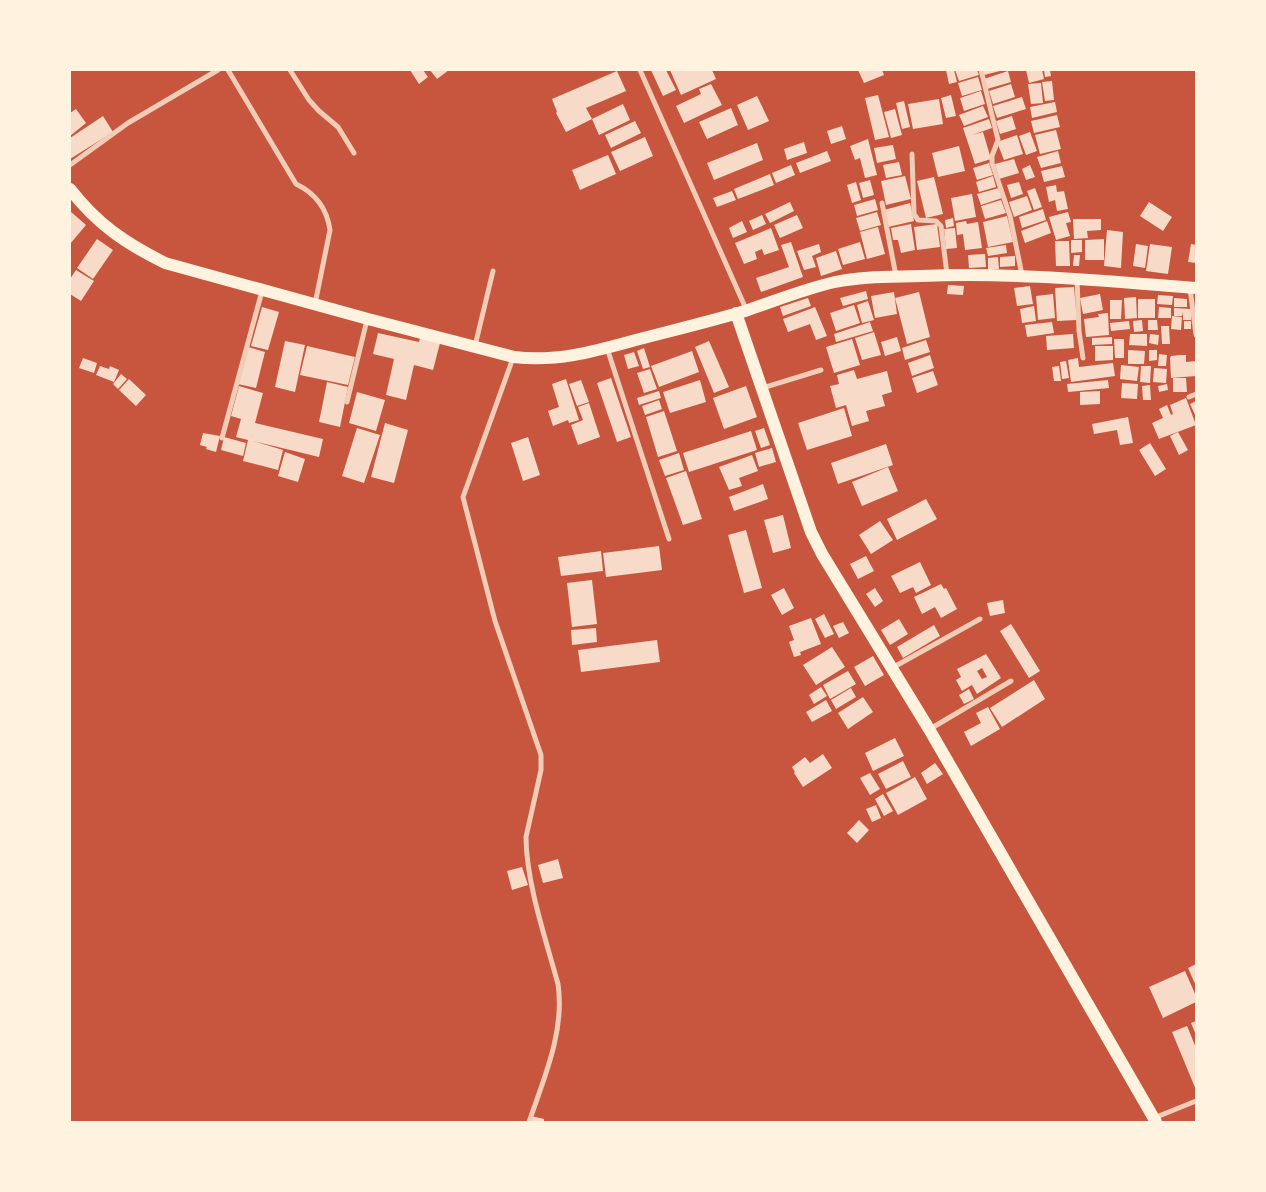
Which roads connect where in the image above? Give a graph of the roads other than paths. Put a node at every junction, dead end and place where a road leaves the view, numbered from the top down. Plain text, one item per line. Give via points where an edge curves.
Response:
1 (218, 70) edge
2 (228, 70) edge
3 (290, 70) edge
4 (640, 70) edge
5 (981, 70) edge
6 (354, 153) dead end
7 (912, 154) dead end
8 (70, 165) edge
9 (70, 189) edge
10 (882, 203) dead end
11 (493, 271) dead end
12 (947, 275) junction
13 (1022, 275) junction
14 (896, 277) junction
15 (1077, 278) junction
16 (1193, 288) edge
17 (262, 290) junction
18 (315, 304) junction
19 (741, 312) junction
20 (368, 319) junction
21 (1196, 335) edge
22 (474, 347) junction
23 (607, 348) junction
24 (514, 357) junction
25 (1083, 358) dead end
26 (821, 370) dead end
27 (762, 388) junction
28 (1196, 394) edge
29 (1189, 397) dead end
30 (347, 402) dead end
31 (222, 438) dead end
32 (669, 539) dead end
33 (980, 619) dead end
34 (892, 668) junction
35 (1011, 681) dead end
36 (929, 729) junction
37 (1196, 1101) edge
38 (1155, 1120) edge
39 (529, 1122) edge

1 - 8 street via 128,123
2 - 18 street via 296,184 315,196 328,221 330,230
3 - 6 street via 309,100 338,127
4 - 19 street
5 - 13 street via 998,140 992,163 1010,216
7 - 12 street via 914,214 918,220 936,221 941,226
9 - 17 main road via 94,218 137,249 165,263
10 - 14 street
11 - 22 street
12 - 13 main road
12 - 14 main road
13 - 15 main road
14 - 19 main road via 835,282
15 - 16 main road
15 - 25 street
16 - 21 street
17 - 18 main road
17 - 31 street
18 - 20 main road
19 - 23 main road
19 - 27 main road
20 - 22 main road
20 - 30 street
22 - 24 main road
23 - 24 main road via 536,360
23 - 32 street
24 - 39 street via 463,496 495,621 541,755 526,844 532,886 559,997 553,1050
26 - 27 street
27 - 34 main road via 814,538
28 - 29 street
33 - 34 street
34 - 36 main road
35 - 36 street
36 - 38 main road
37 - 38 street

